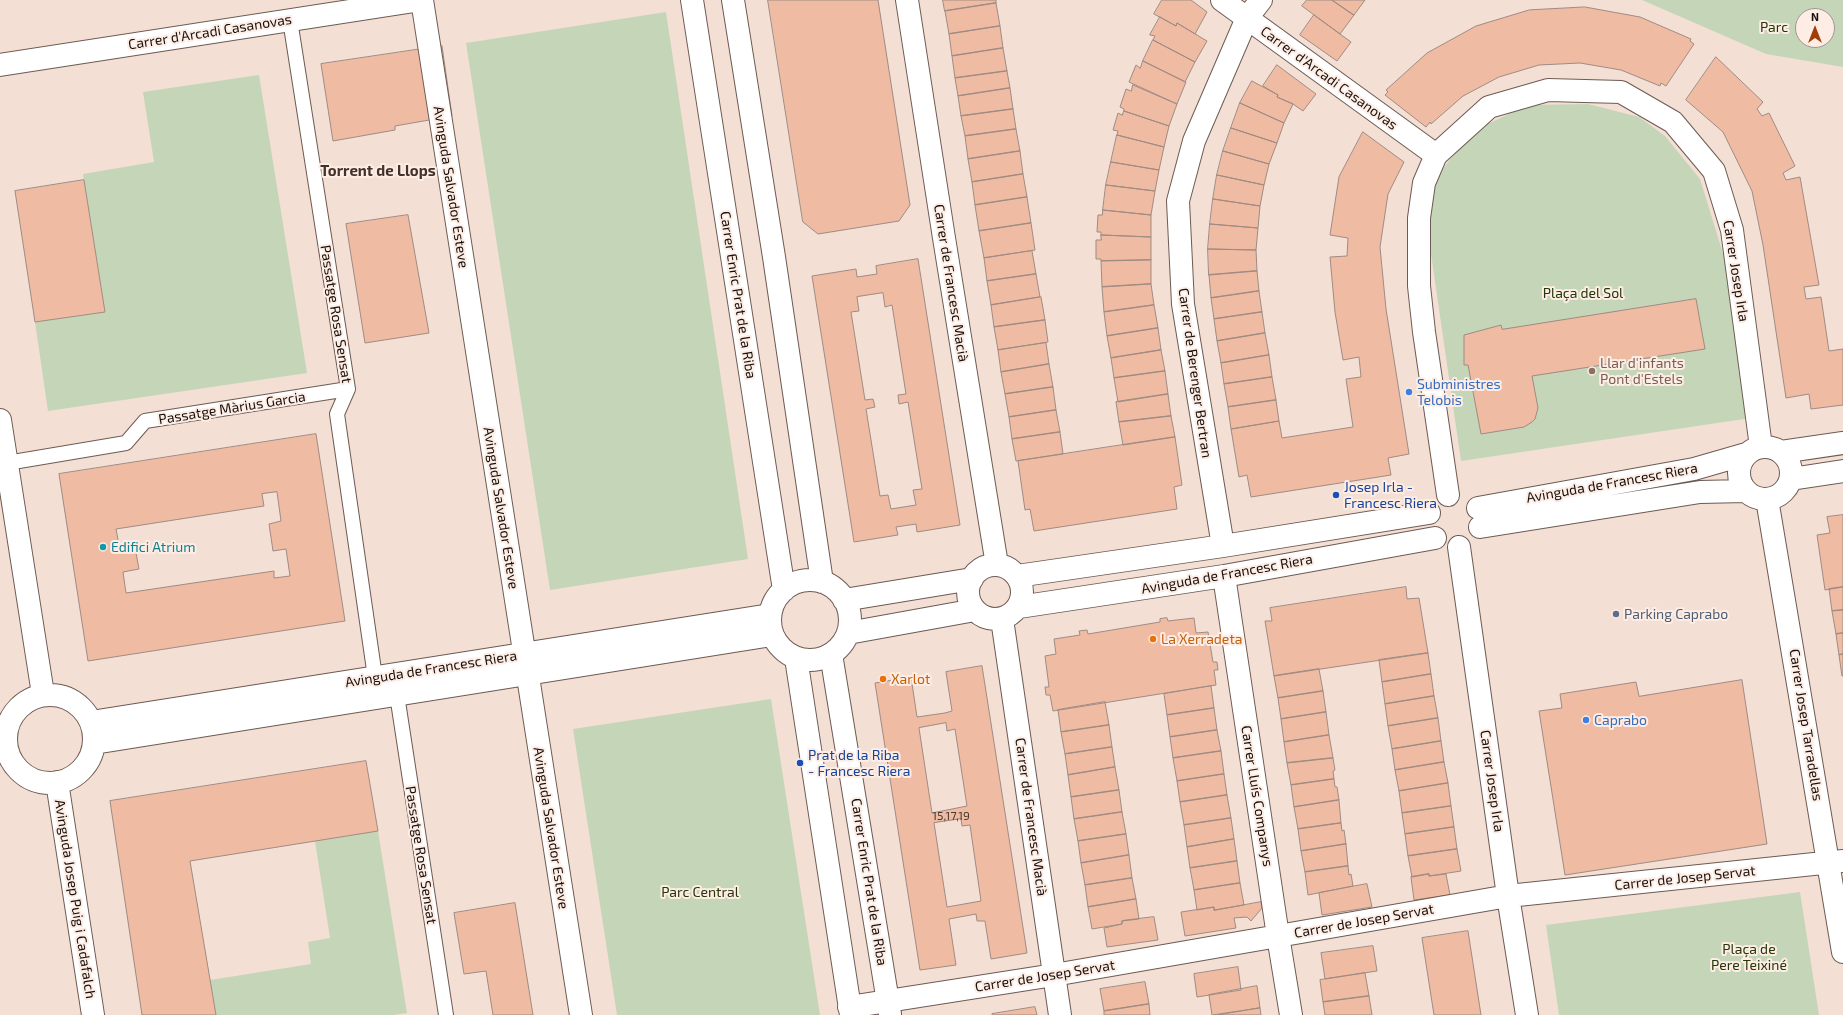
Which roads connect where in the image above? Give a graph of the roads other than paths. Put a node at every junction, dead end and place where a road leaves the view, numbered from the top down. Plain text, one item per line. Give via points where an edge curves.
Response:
1 (422, 0) edge
2 (692, 0) edge
3 (733, 0) edge
4 (907, 0) edge
5 (1222, 0) edge
6 (1261, 0) edge
7 (1247, 18) junction
8 (290, 20) junction
9 (0, 65) edge
10 (1436, 155) junction
11 (348, 389) junction
12 (0, 420) edge
13 (1843, 443) edge
14 (1763, 451) junction
15 (7, 463) junction
16 (1843, 471) edge
17 (1791, 479) junction
18 (1746, 491) junction
19 (1448, 495) junction
20 (1767, 499) junction
21 (1429, 514) junction
22 (1479, 517) junction
23 (1435, 538) junction
24 (1223, 546) junction
25 (1459, 547) junction
26 (998, 566) junction
27 (1017, 576) junction
28 (1224, 576) junction
29 (972, 579) junction
30 (822, 582) junction
31 (784, 590) junction
32 (844, 600) junction
33 (975, 610) junction
34 (1010, 613) junction
35 (771, 625) junction
36 (848, 633) junction
37 (832, 654) junction
38 (796, 658) junction
39 (526, 665) junction
40 (375, 677) junction
41 (43, 694) junction
42 (398, 695) junction
43 (93, 733) junction
44 (56, 782) junction
45 (1836, 862) edge
46 (1508, 896) junction
47 (1278, 936) junction
48 (1843, 952) edge
49 (1054, 975) junction
50 (889, 1008) edge
51 (850, 1011) edge
52 (93, 1015) edge
53 (446, 1015) edge
54 (581, 1015) edge
55 (1060, 1015) edge
56 (1291, 1015) edge
57 (1527, 1015) edge

1 - 8 street, Carrer d'Arcadi Casanovas
1 - 39 street, Avinguda Salvador Esteve
2 - 31 street, Carrer Enric Prat de la Riba
3 - 30 street
4 - 26 street, Carrer de Francesc Macià
5 - 7 street, Carrer d'Arcadi Casanovas
6 - 7 street, Carrer de Berenger Bertran
7 - 10 street, Carrer d'Arcadi Casanovas
7 - 24 street, Carrer de Berenger Bertran via 1194,140 1178,201 1183,304
8 - 9 street, Carrer d'Arcadi Casanovas
8 - 11 lane, Passatge Rosa Sensat
10 - 14 street, Carrer Josep Irla via 1489,107 1548,90 1621,92 1674,122 1714,171 1732,230
10 - 19 street, Carrer Josep Irla via 1424,183 1419,218 1419,286
11 - 15 lane, Passatge Màrius Garcia via 145,421 126,443
11 - 40 lane, Passatge Rosa Sensat via 337,414
12 - 15 street
13 - 14 street, Avinguda de Francesc Riera
14 - 17 street via 1790,464
14 - 18 street via 1741,461 1739,476
14 - 22 street, Avinguda de Francesc Riera
15 - 41 street
16 - 17 street
17 - 20 street via 1782,493
18 - 20 street via 1759,499
18 - 22 street, Avinguda de Francesc Riera via 1700,492
19 - 21 street via 1435,502
19 - 22 street via 1467,497
20 - 45 street, Carrer Josep Tarradellas
21 - 23 street via 1428,524
21 - 24 street, Avinguda de Francesc Riera
22 - 25 street via 1474,538
23 - 25 street via 1450,547
23 - 28 street, Avinguda de Francesc Riera
24 - 27 street, Avinguda de Francesc Riera
25 - 46 street, Carrer Josep Irla
26 - 27 street via 1010,569
26 - 29 street via 983,568
27 - 34 street via 1022,584 1023,593
28 - 34 street, Avinguda de Francesc Riera
28 - 47 street, Carrer Lluís Companys
29 - 32 street
29 - 33 street via 968,598
30 - 31 street via 799,582
30 - 32 street via 832,587
31 - 35 street via 773,604
32 - 36 street via 850,616
33 - 34 street via 985,618 993,620
33 - 36 street
34 - 49 street, Carrer de Francesc Macià
35 - 38 street via 783,651
35 - 39 street, Avinguda de Francesc Riera
36 - 37 street via 842,645
37 - 38 street via 818,660
37 - 50 street, Carrer Enric Prat de la Riba
38 - 51 street
39 - 40 street, Avinguda de Francesc Riera
39 - 42 street, Avinguda de Francesc Riera
39 - 54 street, Avinguda Salvador Esteve
40 - 43 street, Avinguda de Francesc Riera
41 - 43 street via 56,694 74,702 87,714
41 - 44 street via 30,698 12,715 6,730 6,746 9,757 21,773 36,781
42 - 43 street, Avinguda de Francesc Riera
42 - 53 lane, Passatge Rosa Sensat
43 - 44 street via 90,759 80,771 67,780
44 - 52 street, Avinguda Josep Puig i Cadafalch
45 - 46 street, Carrer de Josep Servat
45 - 48 street, Carrer Josep Tarradellas
46 - 47 street, Carrer de Josep Servat
46 - 57 street, Carrer Josep Irla
47 - 49 street, Carrer de Josep Servat
47 - 56 street, Carrer Lluís Companys
49 - 50 street, Carrer de Josep Servat
49 - 55 street, Carrer de Francesc Macià
50 - 51 street, Carrer de Josep Servat

